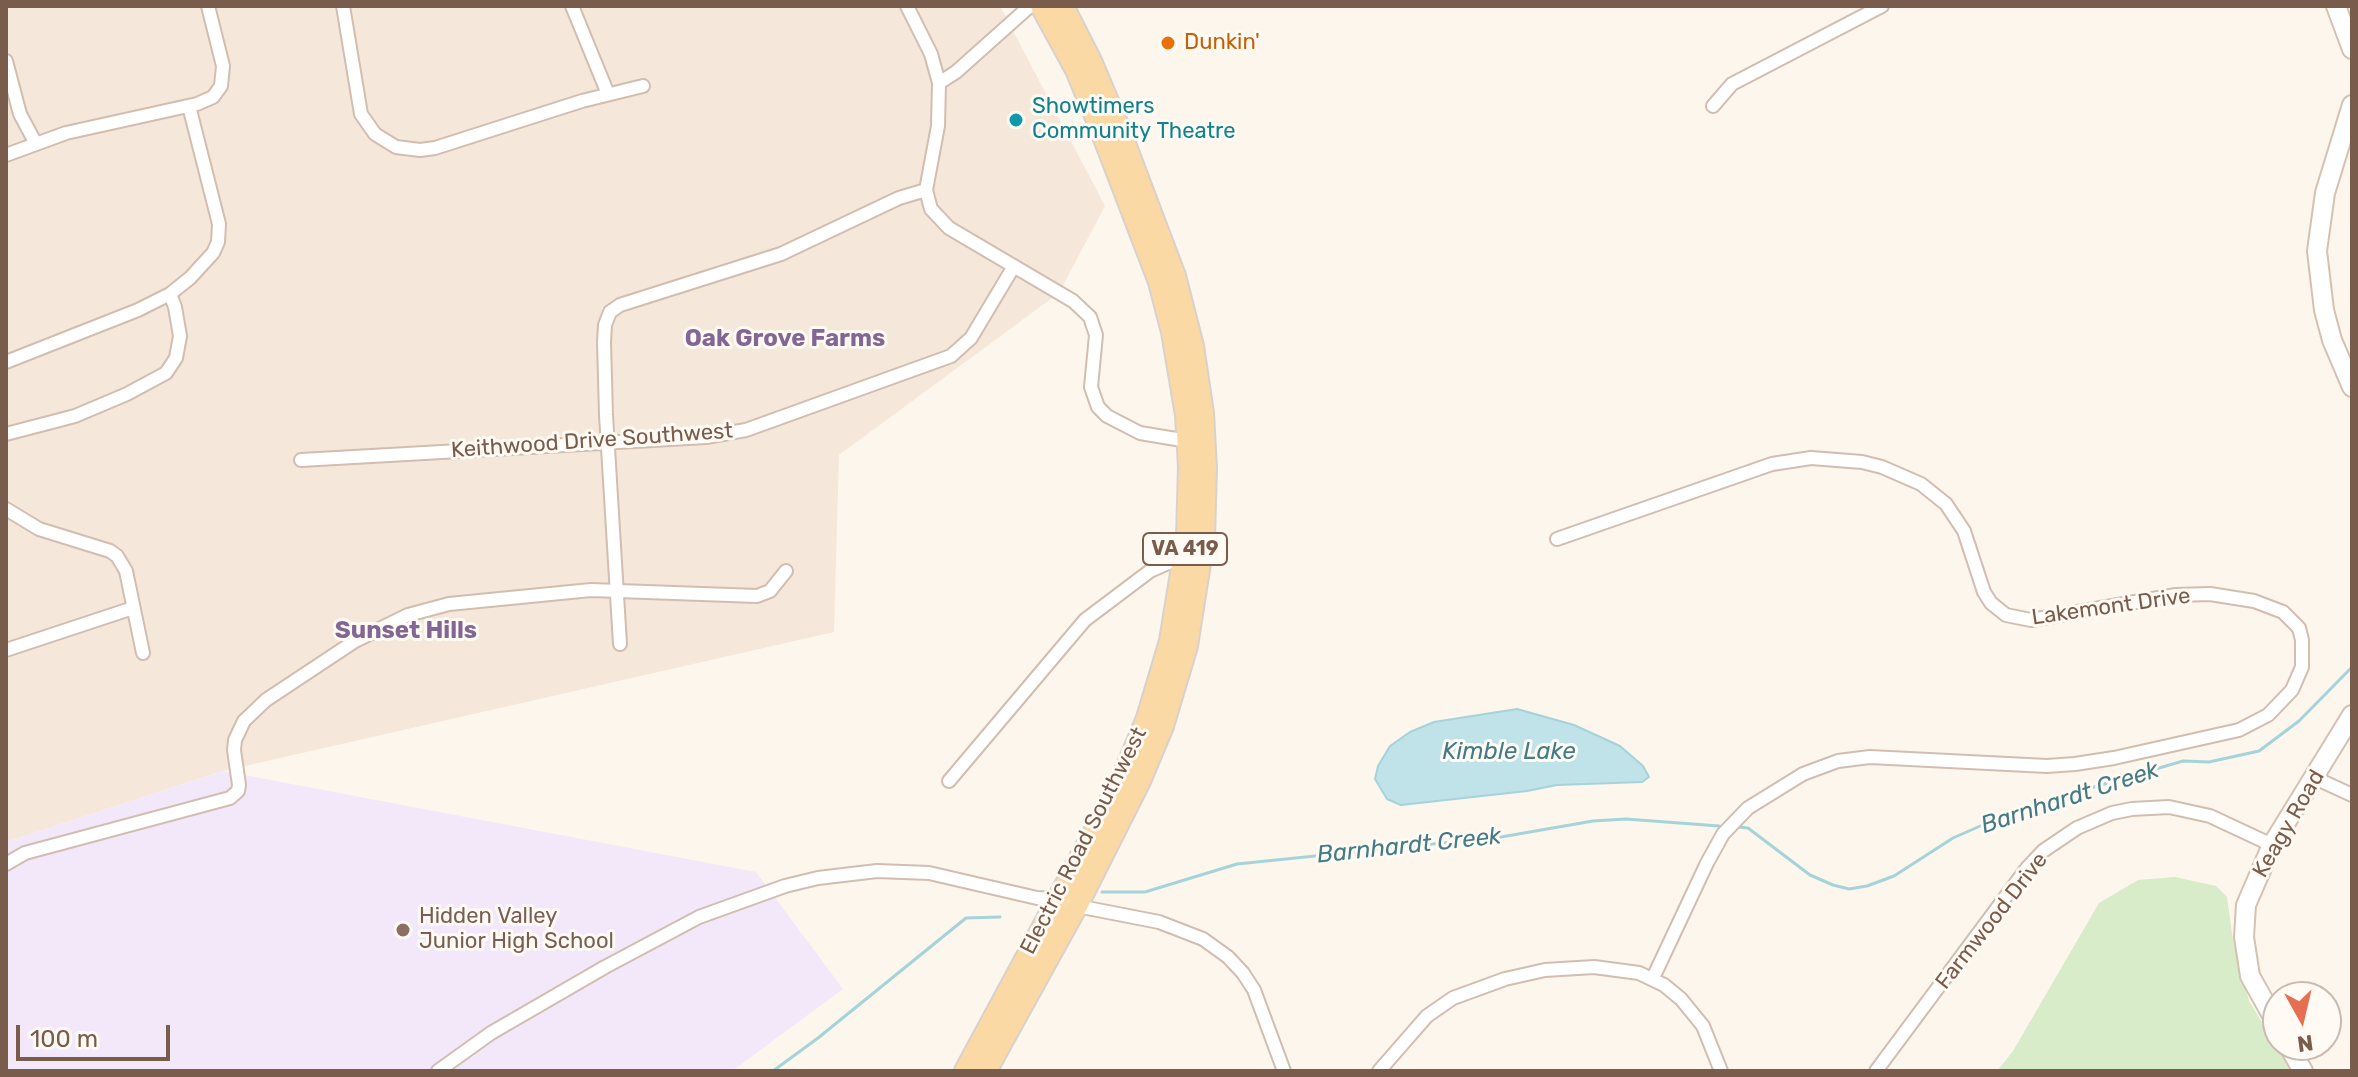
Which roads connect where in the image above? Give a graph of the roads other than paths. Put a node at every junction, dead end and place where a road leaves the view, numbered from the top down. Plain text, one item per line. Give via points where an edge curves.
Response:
1 (208, 6) edge
2 (357, 6) edge
3 (572, 6) edge
4 (907, 6) edge
5 (1030, 6) edge
6 (1041, 6) edge
7 (1063, 6) edge
8 (1882, 6) edge
9 (2336, 6) edge
10 (343, 8) edge
11 (2351, 41) edge
12 (6, 61) edge
13 (939, 83) junction
14 (643, 86) dead end
15 (608, 94) junction
16 (2352, 105) edge
17 (189, 106) junction
18 (1713, 106) dead end
19 (35, 142) junction
20 (6, 155) edge
21 (926, 190) junction
22 (1014, 266) junction
23 (170, 294) junction
24 (6, 362) edge
25 (2352, 387) edge
26 (6, 434) edge
27 (1188, 441) junction
28 (608, 443) junction
29 (301, 460) dead end
30 (6, 509) edge
31 (1557, 539) dead end
32 (1184, 556) junction
33 (786, 571) dead end
34 (616, 590) junction
35 (133, 608) junction
36 (620, 644) dead end
37 (6, 650) edge
38 (143, 653) dead end
39 (2352, 715) edge
40 (2315, 778) junction
41 (949, 781) dead end
42 (2352, 795) edge
43 (2272, 845) junction
44 (6, 864) edge
45 (1056, 899) junction
46 (1077, 906) junction
47 (1653, 978) junction
48 (2262, 997) edge
49 (438, 1071) edge
50 (965, 1071) edge
51 (986, 1071) edge
52 (1284, 1071) edge
53 (1379, 1071) edge
54 (1721, 1071) edge
55 (1876, 1071) edge

1 - 17 street via 224,76 213,97
2 - 10 street
3 - 15 street
4 - 13 street
5 - 13 street
6 - 27 main road, Electric Road Southwest / VA 419 via 1094,113 1159,282 1180,373
7 - 46 main road, Electric Road Southwest / VA 419 via 1116,120 1175,276 1197,370 1206,468 1202,561 1175,691 1140,781
8 - 18 street via 1732,84
9 - 11 street
10 - 15 street via 361,114 375,134 396,147 435,148
12 - 19 street via 20,114
13 - 21 street via 938,126
14 - 15 street
16 - 25 street via 2325,193 2317,251 2332,340
17 - 19 street
17 - 23 street via 220,233 206,262
19 - 20 street
21 - 22 street via 938,219
21 - 28 street via 781,254 613,309 604,342
22 - 27 street via 1090,317 1096,335 1091,387 1098,407 1140,433
22 - 28 street, Keithwood Drive Southwest via 971,338 944,360 746,430
23 - 24 street
23 - 26 street via 180,336 176,358 166,373 75,416
27 - 32 main road, Electric Road Southwest / VA 419
28 - 29 street, Keithwood Drive Southwest
28 - 34 street
30 - 35 street via 39,529 117,556 126,571
31 - 47 street, Lakemont Drive via 1772,464 1811,458 1862,462 1902,474 1946,504 1964,531 1984,592 2006,615 2031,620 2210,594 2274,607 2293,619 2302,640 2302,667 2292,690 2268,715 2239,730 2075,764 1870,757 1803,774 1748,808 1723,834
32 - 41 street via 1141,577 1085,620
32 - 45 main road, Electric Road Southwest / VA 419 via 1170,641 1147,718 1125,771
33 - 34 street via 770,591 757,596
34 - 36 street
34 - 44 street via 449,604 381,627 266,700 244,721 235,740 235,795 25,853
35 - 37 street
35 - 38 street
39 - 40 street, Keagy Road
40 - 42 street
40 - 43 street, Keagy Road
43 - 48 street, Keagy Road via 2246,905 2250,976
43 - 55 street, Farmwood Drive via 2210,816 2169,807 2112,813 2077,828 2027,868
45 - 46 street
45 - 49 street via 907,871 851,873 785,886 673,929 491,1033
45 - 50 main road, Electric Road Southwest / VA 419
46 - 51 main road, Electric Road Southwest / VA 419
46 - 52 street via 1176,927 1228,957 1254,990
47 - 53 street via 1617,969 1571,967 1482,986 1427,1016
47 - 54 street via 1694,1013

